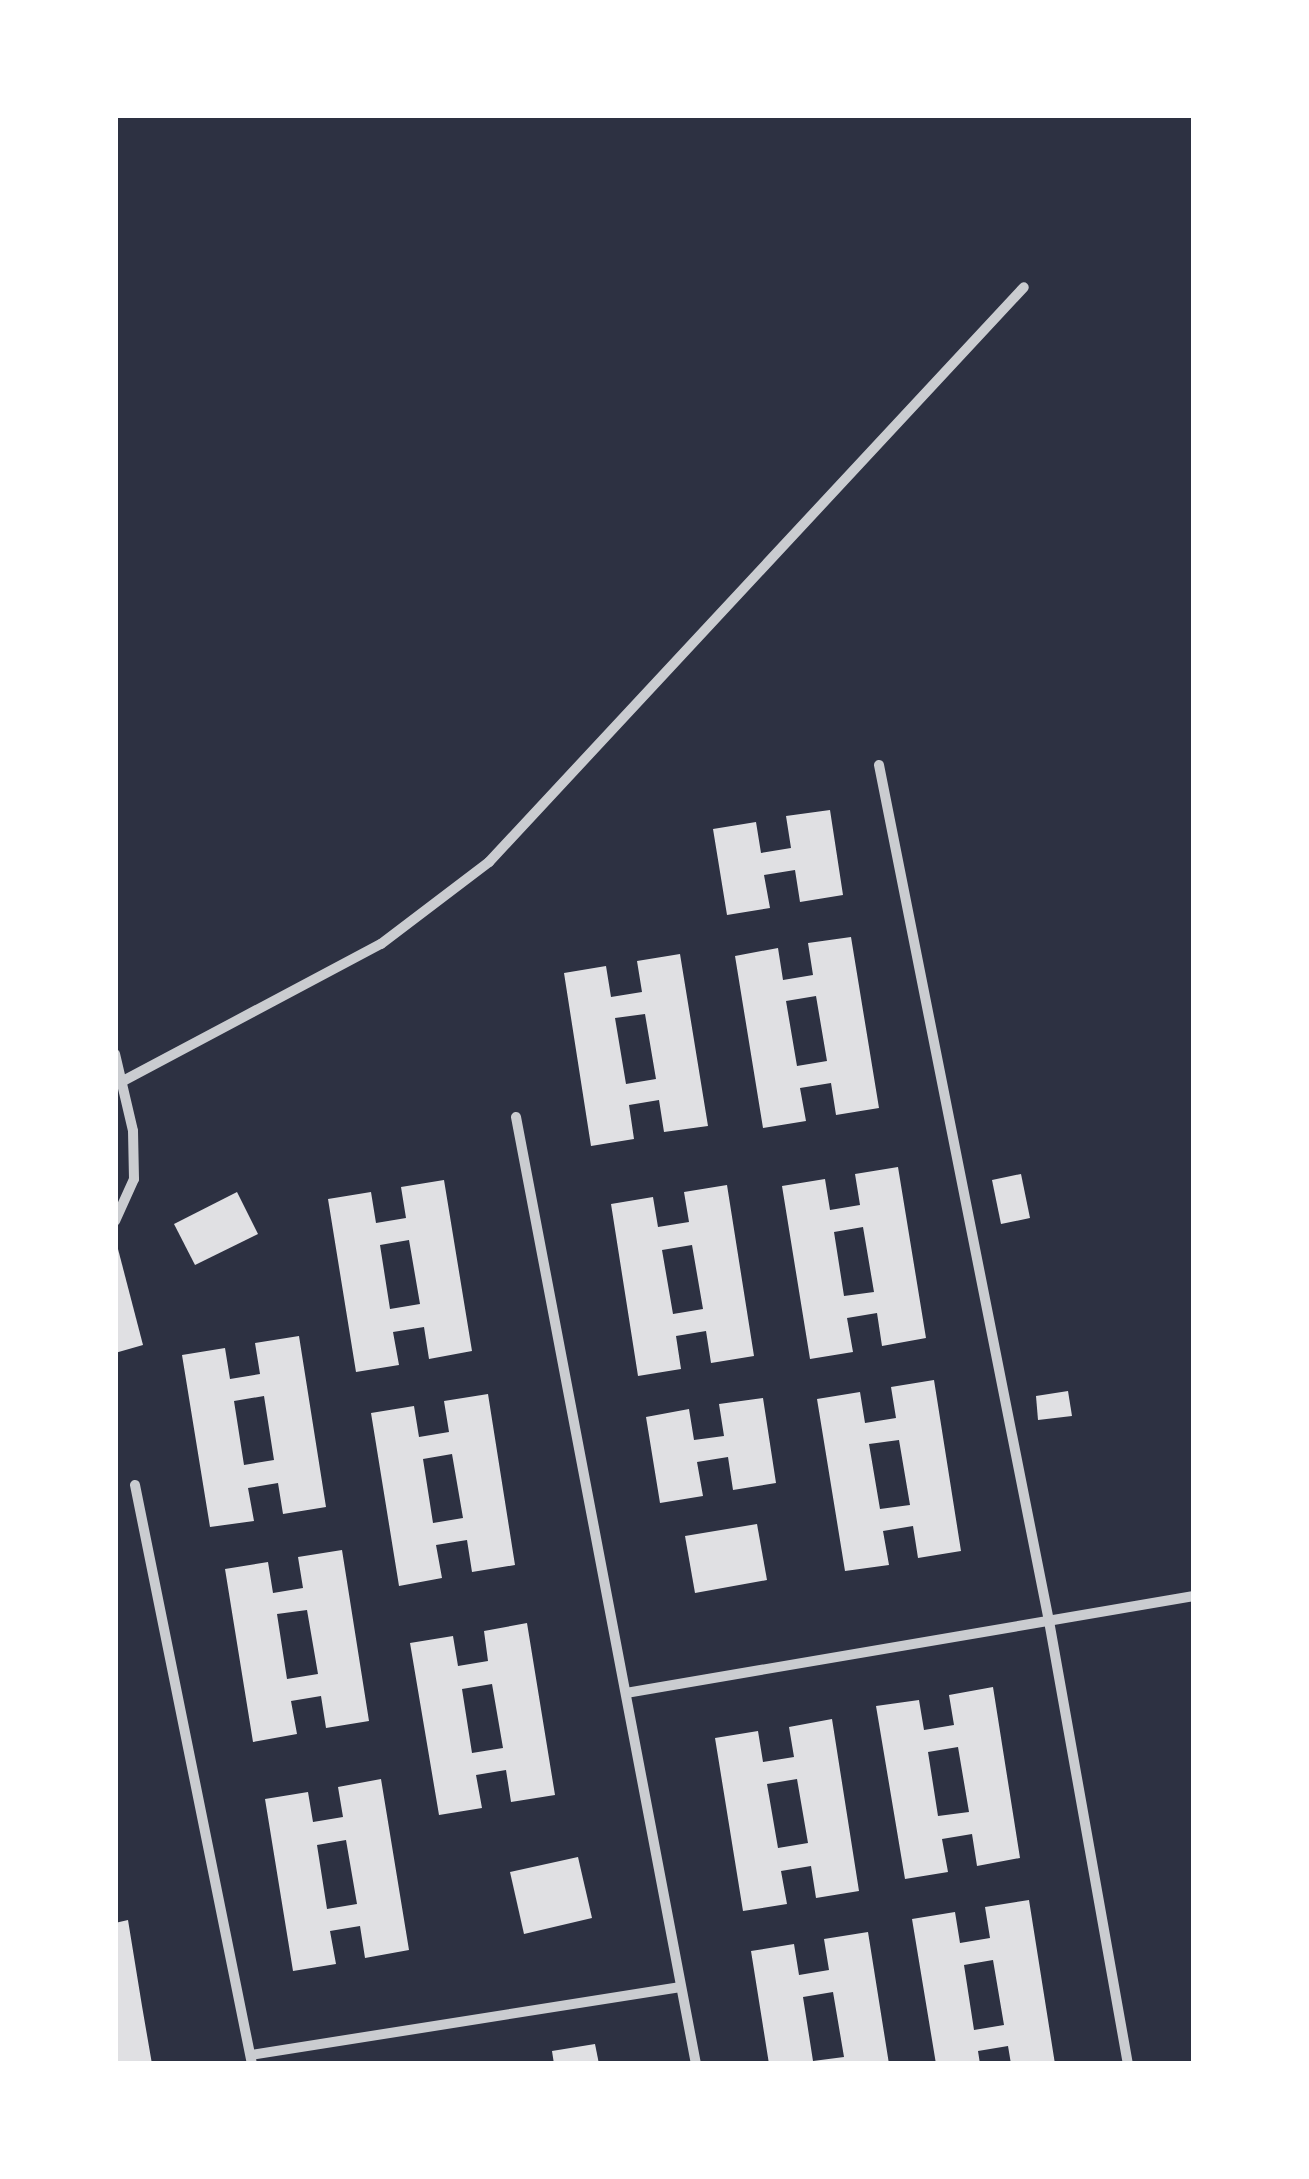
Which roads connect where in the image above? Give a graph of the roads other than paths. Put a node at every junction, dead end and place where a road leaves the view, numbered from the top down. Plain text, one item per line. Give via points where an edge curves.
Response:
1 (1024, 287) dead end
2 (879, 764) dead end
3 (115, 1054) edge
4 (123, 1082) junction
5 (516, 1117) dead end
6 (115, 1221) edge
7 (134, 1484) dead end
8 (1194, 1596) edge
9 (1049, 1621) junction
10 (626, 1693) junction
11 (681, 1987) junction
12 (252, 2059) edge
13 (696, 2064) edge
14 (1128, 2064) edge

1 - 4 street via 489,862 382,944
2 - 9 street
3 - 4 street
4 - 6 street via 134,1179
5 - 10 street
7 - 12 street
8 - 9 street
9 - 10 street
9 - 14 street
10 - 11 street
11 - 12 street
11 - 13 street

